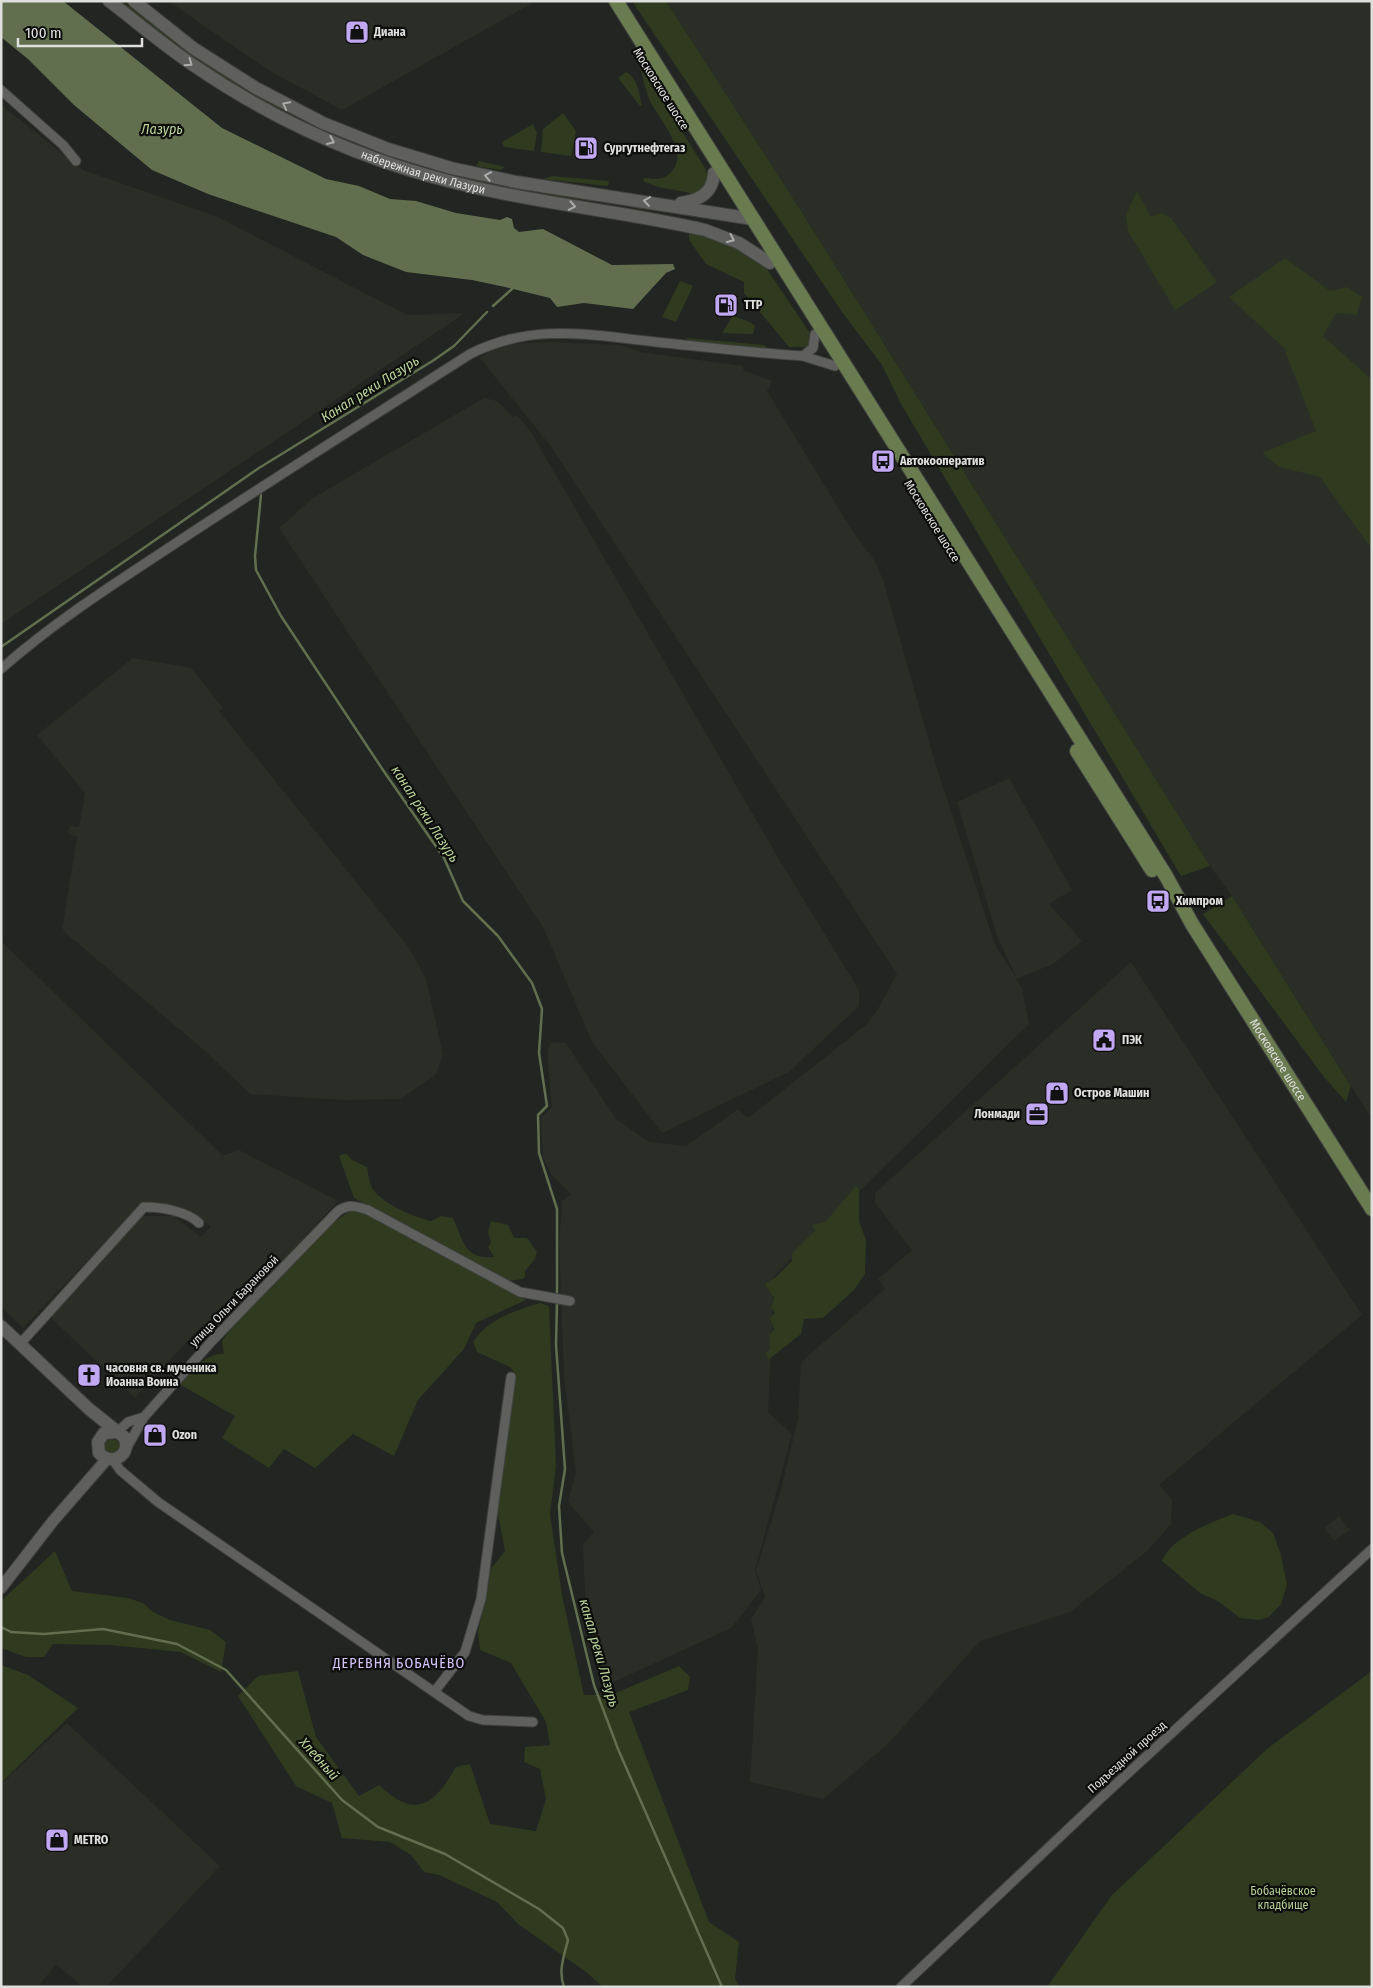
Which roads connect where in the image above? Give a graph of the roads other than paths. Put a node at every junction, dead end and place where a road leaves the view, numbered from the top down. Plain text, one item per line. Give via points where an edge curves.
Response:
1 (109, 1) edge
2 (134, 1) edge
3 (606, 1) edge
4 (616, 1) edge
5 (1, 90) edge
6 (76, 161) dead end
7 (714, 173) junction
8 (516, 182) junction
9 (539, 185) junction
10 (513, 195) junction
11 (623, 198) junction
12 (537, 199) junction
13 (670, 205) junction
14 (620, 214) junction
15 (747, 218) junction
16 (770, 263) junction
17 (815, 334) junction
18 (803, 356) junction
19 (835, 366) junction
20 (1, 669) edge
21 (1183, 910) junction
22 (1372, 1209) edge
23 (199, 1222) dead end
24 (570, 1300) dead end
25 (1, 1326) edge
26 (20, 1344) junction
27 (511, 1377) dead end
28 (89, 1409) junction
29 (144, 1417) junction
30 (117, 1432) junction
31 (97, 1444) junction
32 (126, 1449) junction
33 (110, 1459) junction
34 (88, 1481) junction
35 (1372, 1549) edge
36 (1, 1588) edge
37 (436, 1691) junction
38 (533, 1722) dead end
39 (901, 1987) edge

1 -> 10 main road, набережная реки Лазури via 207,75 308,131 402,168
8 -> 2 main road, набережная реки Лазури via 413,157 309,116 218,65
3 - 7 main road, Московское шоссе
4 - 15 main road, Московское шоссе
5 - 6 street via 64,145
7 - 13 main road via 712,186 704,196
7 - 15 main road, Московское шоссе
8 - 9 main road, набережная реки Лазури
8 - 10 main road via 520,189
9 - 11 main road, набережная реки Лазури
9 - 12 main road via 534,192
10 - 12 main road, набережная реки Лазури
13 -> 11 main road, набережная реки Лазури
11 - 14 main road
12 -> 14 main road, набережная реки Лазури
13 - 15 main road, набережная реки Лазури
14 -> 16 main road, набережная реки Лазури via 714,232 748,247
15 - 16 main road, Московское шоссе
15 - 21 main road, Московское шоссе via 1154,857
16 - 17 main road, Московское шоссе
17 - 18 street via 813,348
17 - 19 main road, Московское шоссе
18 - 19 street
18 - 20 street via 589,333 539,333 497,342 470,354 151,560 26,646
19 - 21 main road, Московское шоссе via 1127,833 1158,880
21 - 22 main road, Московское шоссе
23 - 26 street via 175,1212 144,1207
24 - 29 street, улица Ольги Барановой via 520,1292 368,1210 345,1206 211,1342
25 - 26 main road
26 - 28 main road
27 - 37 street via 481,1599 465,1652
28 - 30 main road
28 - 31 main road
29 - 30 street, улица Ольги Барановой via 128,1422
29 - 32 street, улица Ольги Барановой
30 - 31 main road via 104,1433
30 - 32 main road via 125,1440
31 - 33 main road via 99,1453
31 - 34 street
32 - 33 main road via 122,1455
33 - 34 street
33 - 37 street via 158,1502
34 - 36 street via 52,1521
35 - 39 street, Подъездной проезд
37 - 38 street via 469,1716 483,1720

